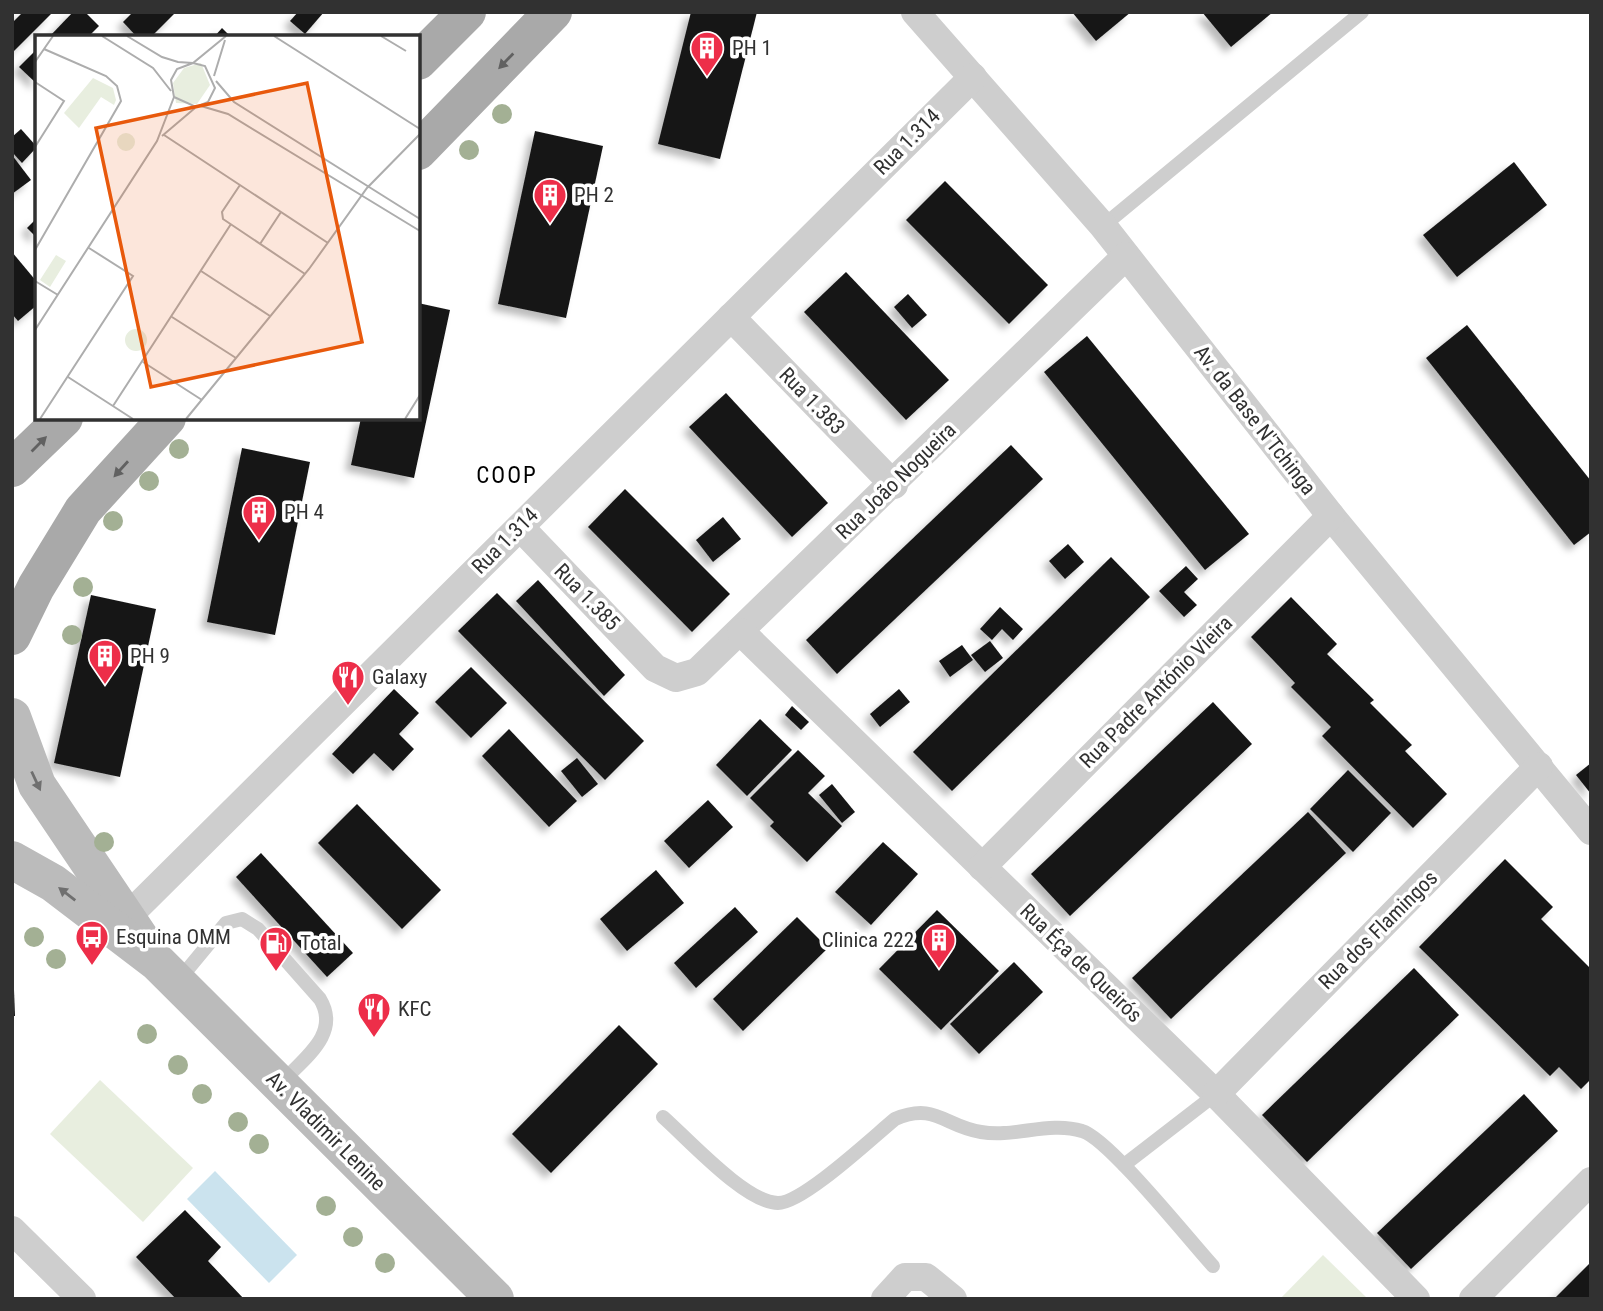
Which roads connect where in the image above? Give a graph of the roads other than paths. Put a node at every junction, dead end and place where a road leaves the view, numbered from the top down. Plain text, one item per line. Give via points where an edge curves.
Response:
1 (467, 12) edge
2 (553, 12) edge
3 (915, 12) edge
4 (1362, 12) edge
5 (420, 59) edge
6 (973, 77) junction
7 (420, 149) edge
8 (1102, 226) junction
9 (1126, 256) junction
10 (731, 317) junction
11 (62, 420) edge
12 (165, 420) edge
13 (12, 468) edge
14 (894, 485) junction
15 (1331, 516) junction
16 (520, 527) junction
17 (741, 632) junction
18 (12, 636) edge
19 (655, 668) joint
20 (12, 717) edge
21 (1539, 766) junction
22 (1591, 831) edge
23 (12, 860) edge
24 (982, 867) junction
25 (122, 926) junction
26 (168, 972) junction
27 (280, 1084) junction
28 (1216, 1094) junction
29 (663, 1117) dead end
30 (1124, 1165) junction
31 (1591, 1181) edge
32 (12, 1230) edge
33 (1213, 1266) dead end
34 (82, 1299) edge
35 (495, 1299) edge
36 (885, 1299) edge
37 (953, 1299) edge
38 (1416, 1299) edge
39 (1473, 1299) edge

1 - 5 main road
2 -> 7 main road
3 - 6 street, Av. da Base N'Tchinga
4 - 8 lane
6 - 8 street, Av. da Base N'Tchinga
6 - 10 street, Rua 1.314
8 - 9 street, Av. da Base N'Tchinga
9 - 14 street, Rua João Nogueira
9 - 15 street, Av. da Base N'Tchinga
10 - 14 street, Rua 1.383
10 - 16 street, Rua 1.314
13 -> 11 main road
12 -> 18 main road via 83,510
14 - 17 street, Rua João Nogueira
15 - 21 street, Av. da Base N'Tchinga
15 - 24 street, Rua Padre António Vieira
16 - 19 street, Rua 1.385
16 - 25 street, Rua 1.314
17 - 19 street, Rua João Nogueira via 697,672 676,678
17 - 24 street, Rua Éça de Queirós
20 -> 25 main road, Av. Vladimir Lenine via 37,785
21 - 22 street, Av. da Base N'Tchinga
21 - 28 street, Rua dos Flamingos
25 -> 23 main road, Av. Vladimir Lenine
24 - 28 street, Rua Éça de Queirós
25 - 26 main road, Av. Vladimir Lenine
26 - 27 main road, Av. Vladimir Lenine
26 - 27 lane via 226,923 242,919 258,929 328,1012 327,1032
27 - 35 main road, Av. Vladimir Lenine
28 - 30 lane
28 - 38 street, Rua Éça de Queirós
29 - 30 lane via 755,1197 779,1203 805,1194 895,1119 910,1113 929,1111 973,1131 997,1135 1054,1127 1084,1131
30 - 33 lane
31 - 39 street
32 - 34 street
36 - 37 street via 905,1277 926,1277

